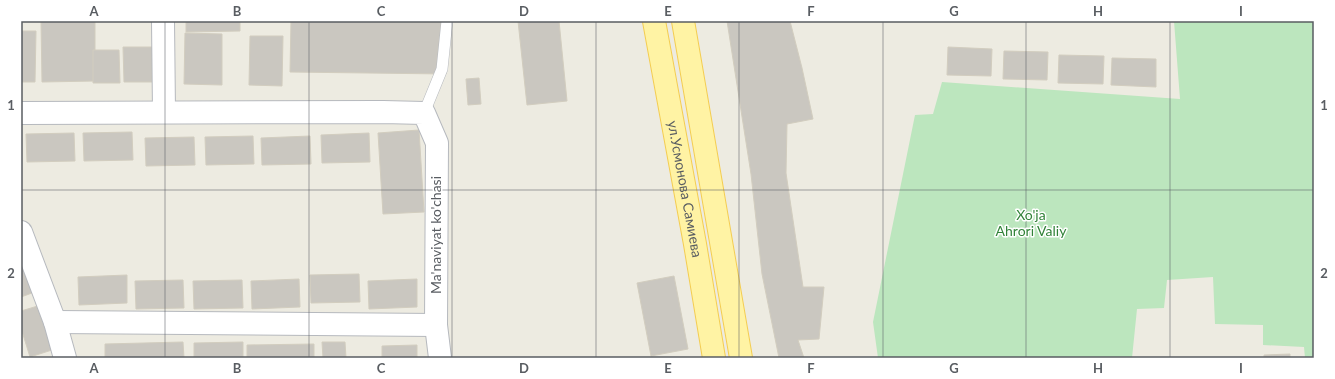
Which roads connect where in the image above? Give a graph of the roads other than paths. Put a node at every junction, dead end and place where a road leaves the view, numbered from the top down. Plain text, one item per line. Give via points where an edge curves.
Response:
1 (163, 21) edge
2 (447, 21) edge
3 (654, 21) edge
4 (683, 21) edge
5 (164, 112) junction
6 (21, 113) edge
7 (424, 113) junction
8 (21, 232) edge
9 (55, 322) junction
10 (436, 325) junction
11 (64, 358) edge
12 (440, 358) edge
13 (714, 358) edge
14 (741, 358) edge

1 - 5 street
2 - 7 lane via 442,70
3 - 13 main road, ул.Усмонова Самиева
4 - 14 main road
5 - 6 street
5 - 7 street
7 - 10 street, Ma'naviyat ko'chasi via 437,143
8 - 9 street
9 - 10 street
9 - 11 street
10 - 12 street, Ma'naviyat ko'chasi

